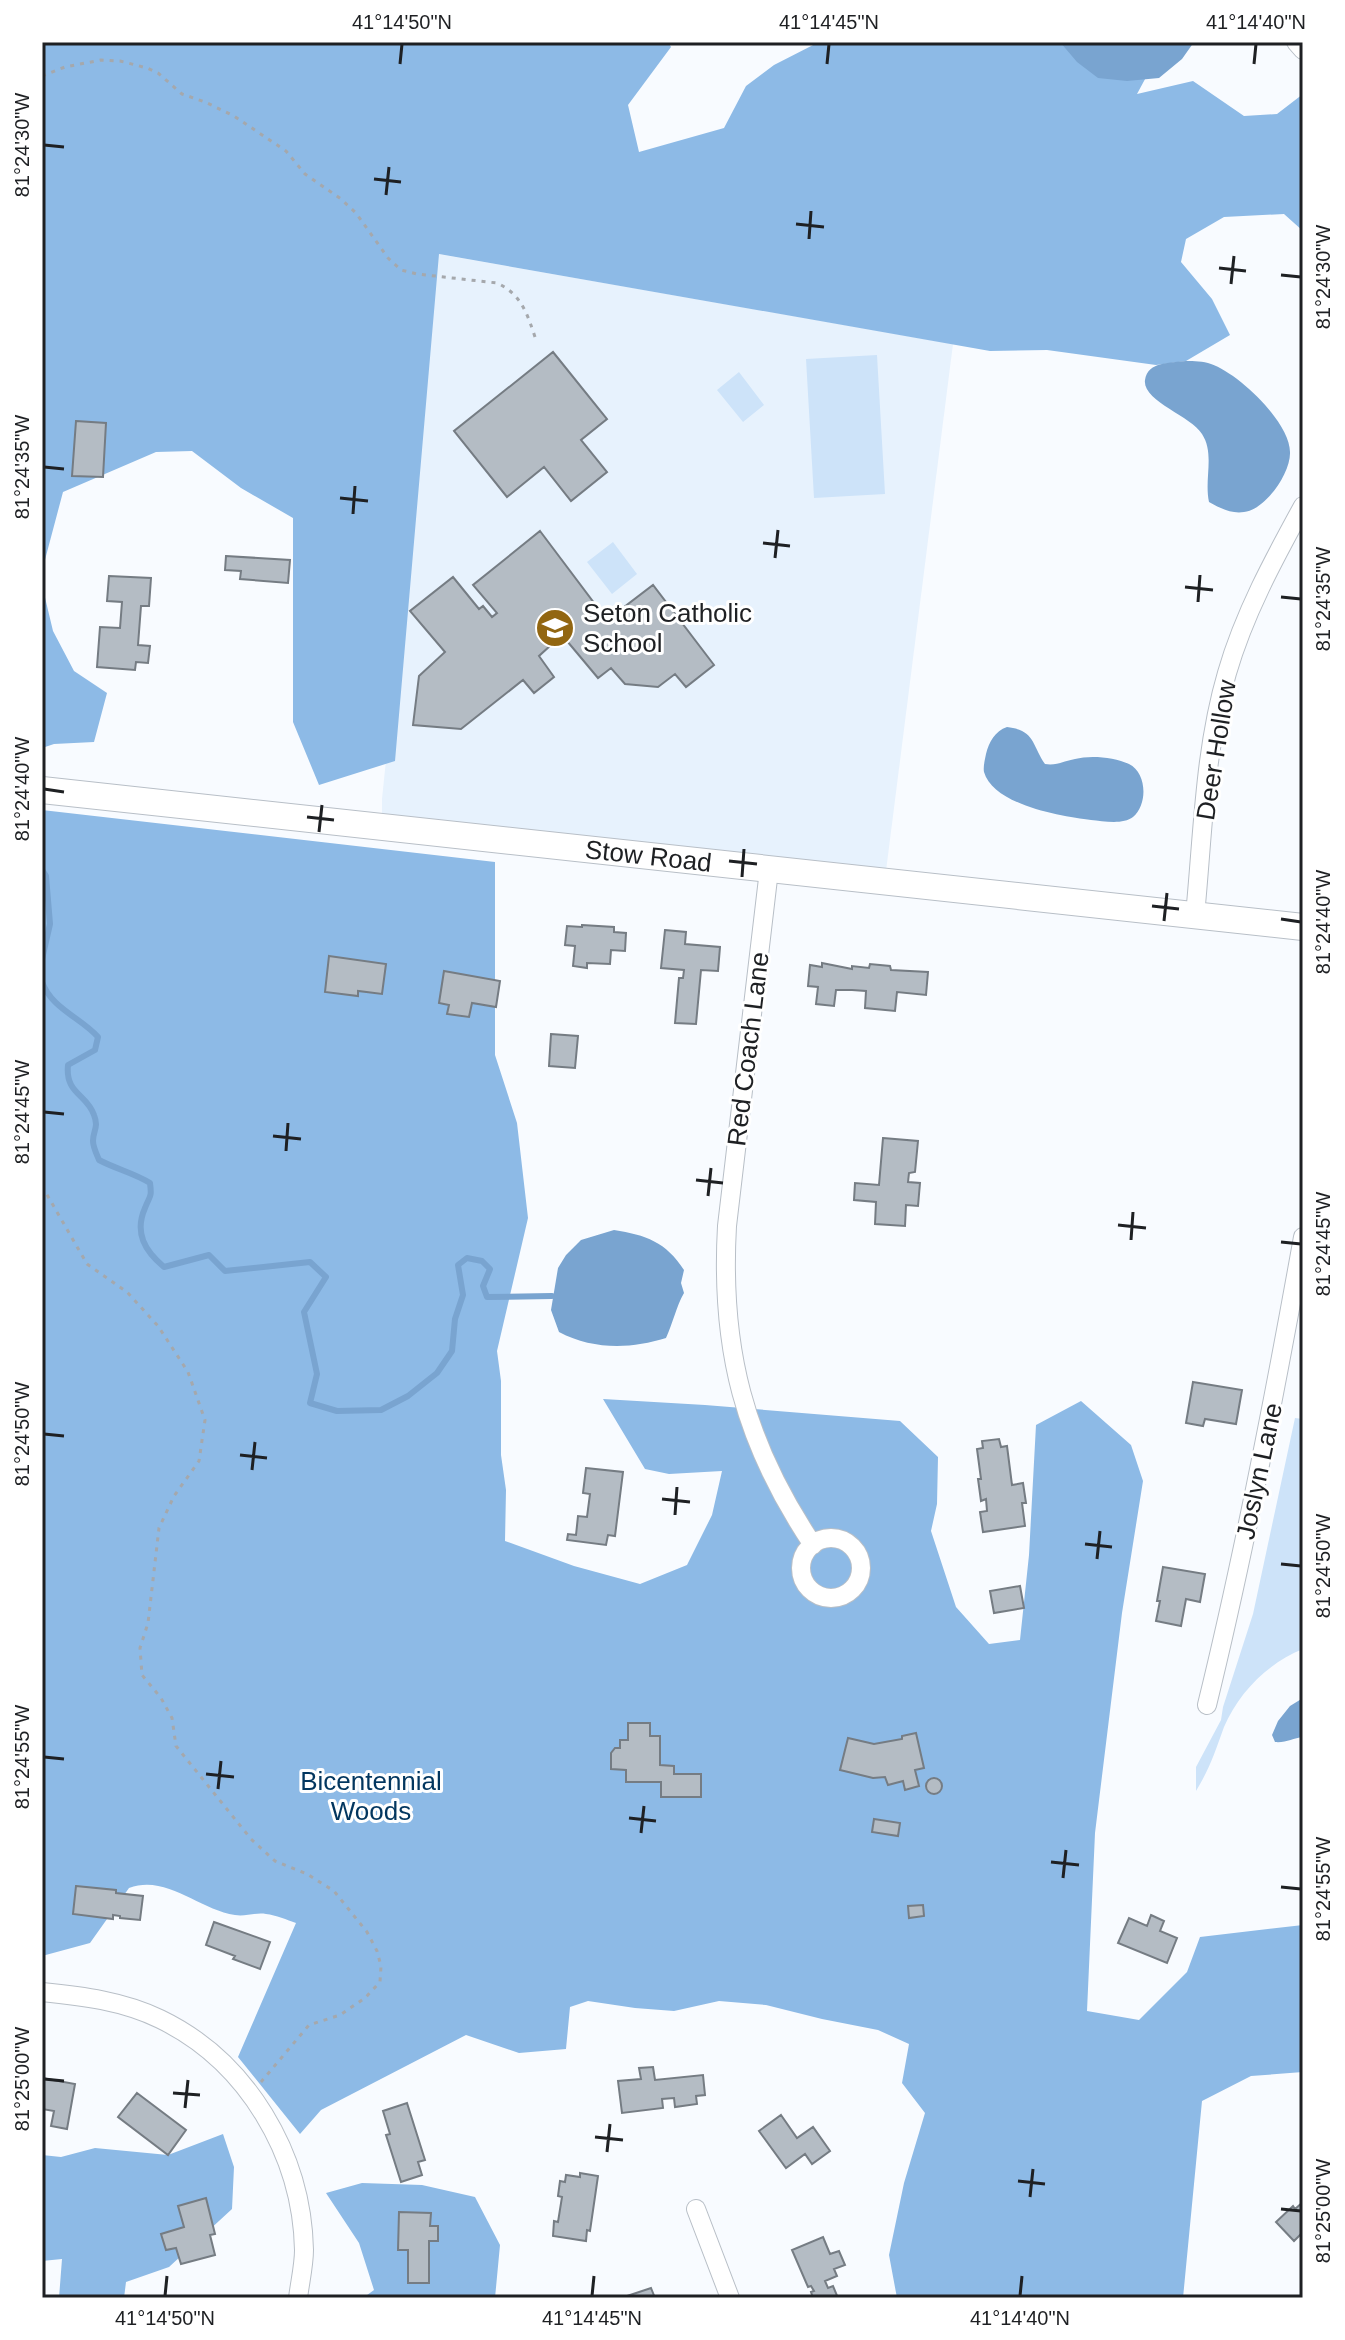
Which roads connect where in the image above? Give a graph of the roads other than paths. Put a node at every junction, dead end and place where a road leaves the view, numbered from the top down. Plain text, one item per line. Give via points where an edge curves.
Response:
1 (1296, 42) edge
2 (1303, 50) edge
3 (1303, 506) edge
4 (42, 790) edge
5 (769, 870) junction
6 (1195, 915) junction
7 (1303, 927) edge
8 (1303, 1237) edge
9 (813, 1545) dead end
10 (1207, 1705) dead end
11 (42, 1992) edge
12 (696, 2209) dead end
13 (298, 2298) edge
14 (730, 2298) edge

1 - 2 street
3 - 6 street, Deer Hollow via 1249,610 1227,672 1213,734
4 - 5 street, Stow Road
5 - 6 street, Stow Road
5 - 9 street, Red Coach Lane via 727,1226 728,1322 750,1427 788,1508
6 - 7 street, Stow Road
8 - 10 street, Joslyn Lane via 1275,1394
11 - 13 street via 82,1996 160,2019 232,2071 269,2122 297,2192 304,2251
12 - 14 street

